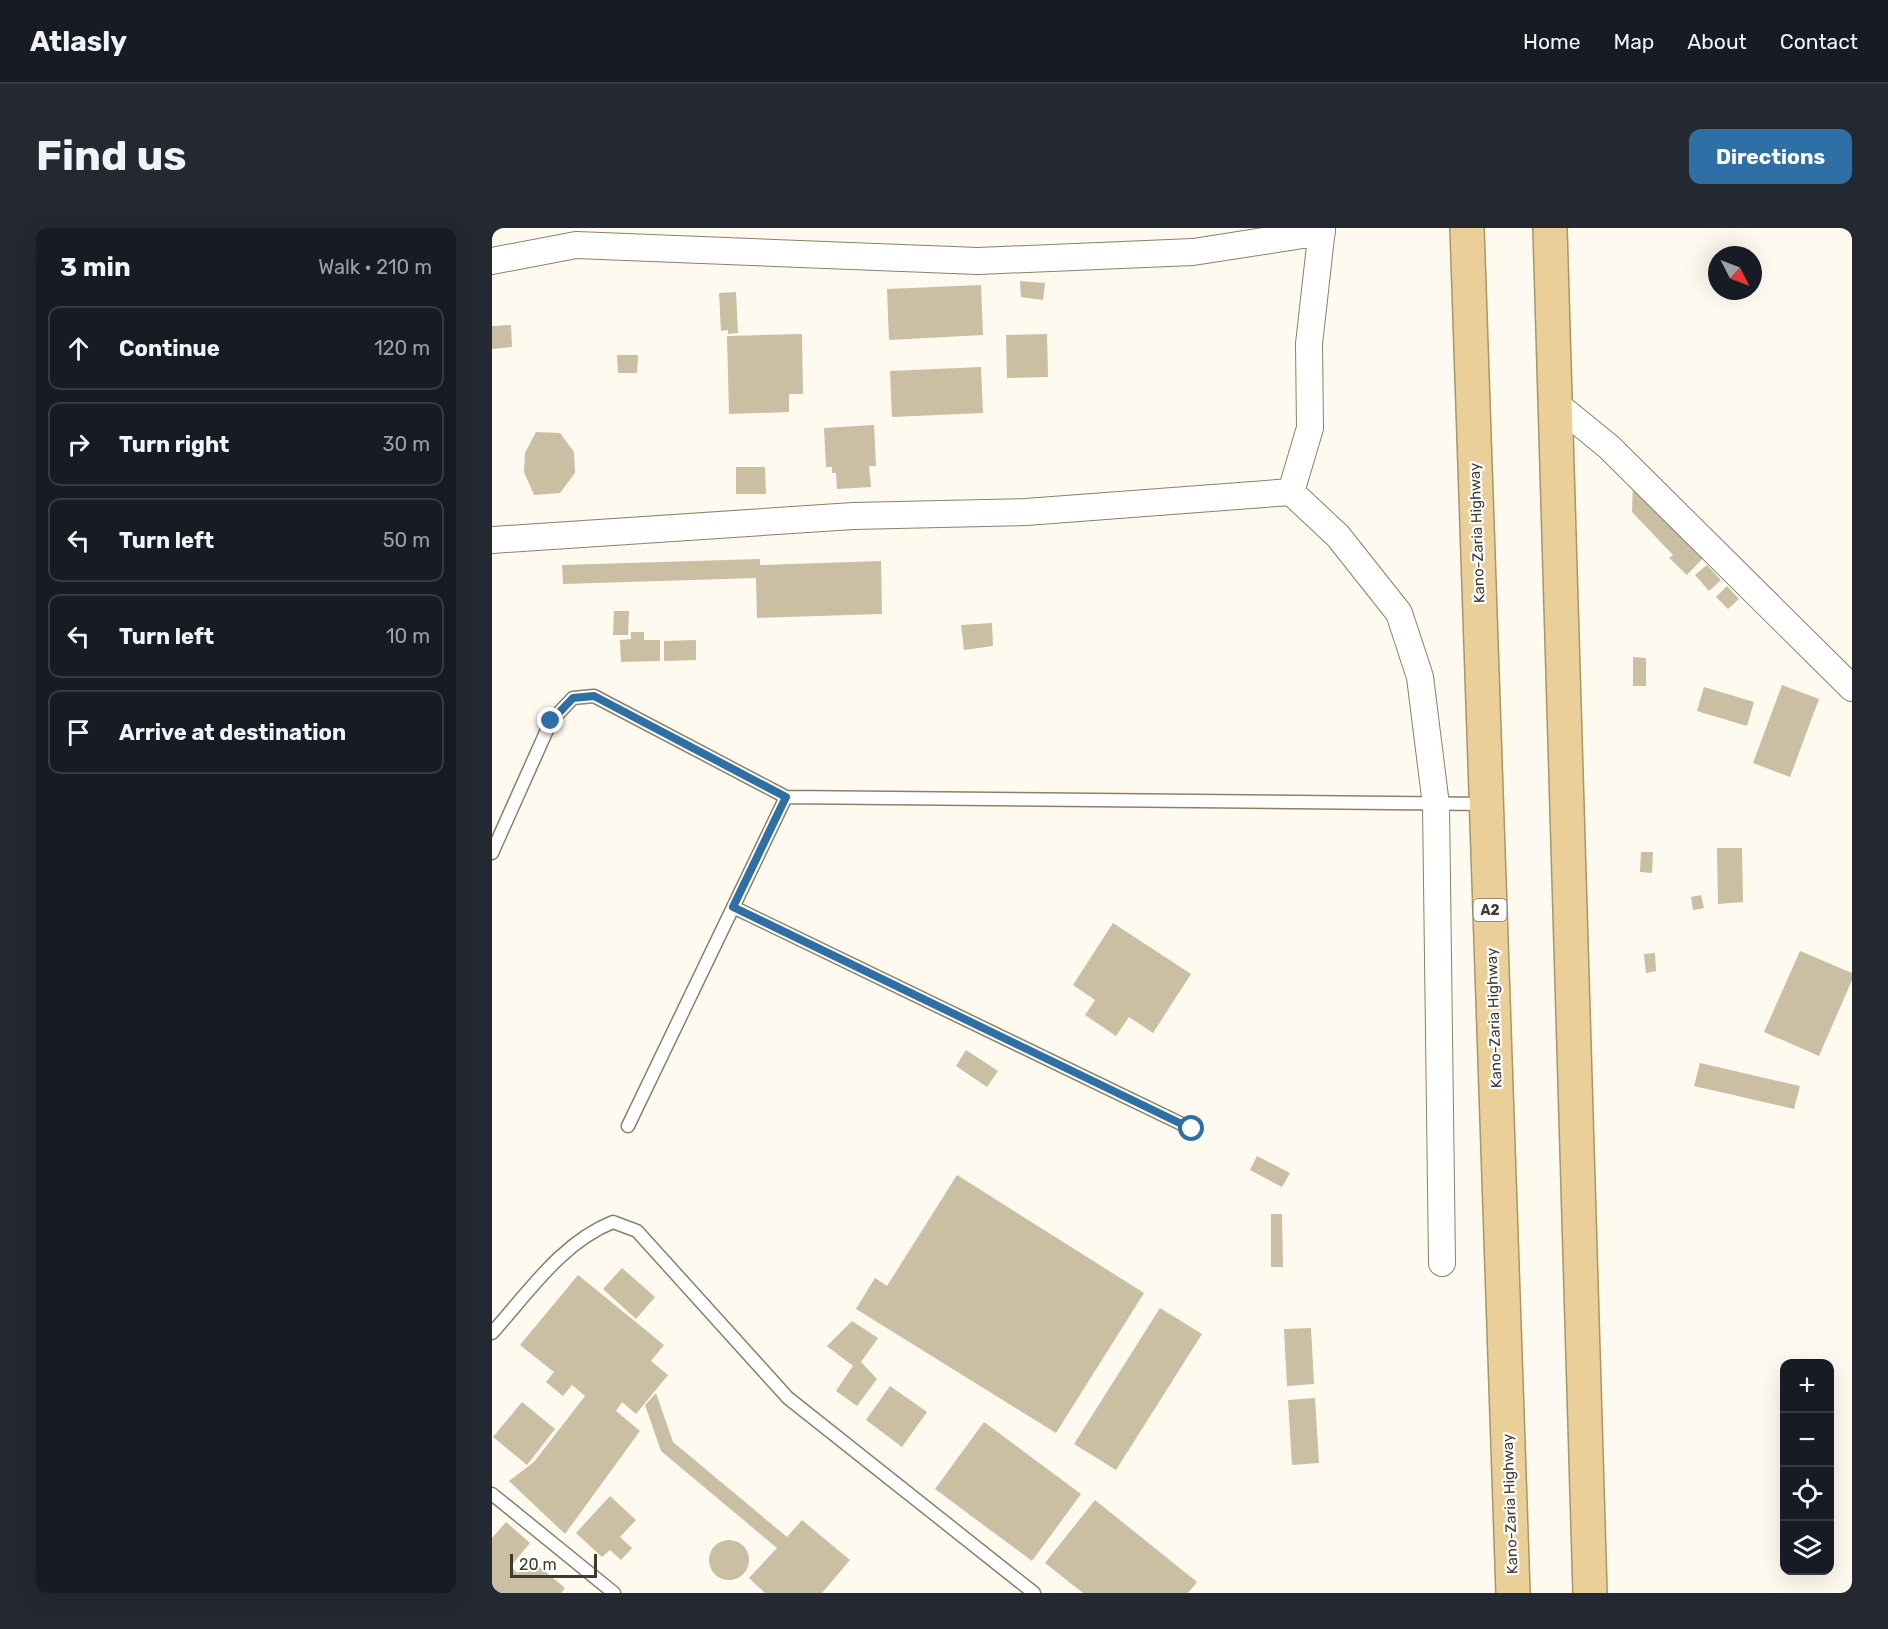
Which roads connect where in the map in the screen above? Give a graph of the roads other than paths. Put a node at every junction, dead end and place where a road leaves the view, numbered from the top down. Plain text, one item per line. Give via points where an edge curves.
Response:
1 (1467, 228) edge
2 (1550, 228) edge
3 (1322, 230) edge
4 (492, 261) edge
5 (1555, 403) junction
6 (1291, 492) junction
7 (492, 540) edge
8 (1852, 688) edge
9 (786, 797) junction
10 (1486, 804) junction
11 (1436, 805) junction
12 (492, 853) edge
13 (733, 907) junction
14 (628, 1126) dead end
15 (1192, 1129) dead end
16 (1442, 1263) dead end
17 (492, 1333) edge
18 (492, 1494) edge
19 (614, 1593) edge
20 (1034, 1593) edge
21 (1513, 1593) edge
22 (1590, 1593) edge

1 - 10 highway, Kano-Zaria Highway / A2
2 - 5 highway
3 - 4 street via 1193,252 978,261 576,245
3 - 6 street via 1309,344 1310,428
5 - 8 street via 1609,447
5 - 22 highway
6 - 7 street via 1026,512 853,516
6 - 11 street via 1338,536 1399,613 1420,676
9 - 11 lane
9 - 12 lane via 594,696 573,698 551,721
9 - 13 lane
10 - 11 lane
10 - 21 highway, Kano-Zaria Highway / A2
11 - 16 street
13 - 14 lane
13 - 15 lane
17 - 20 lane via 565,1252 593,1230 613,1222 637,1231 788,1398
18 - 19 lane

